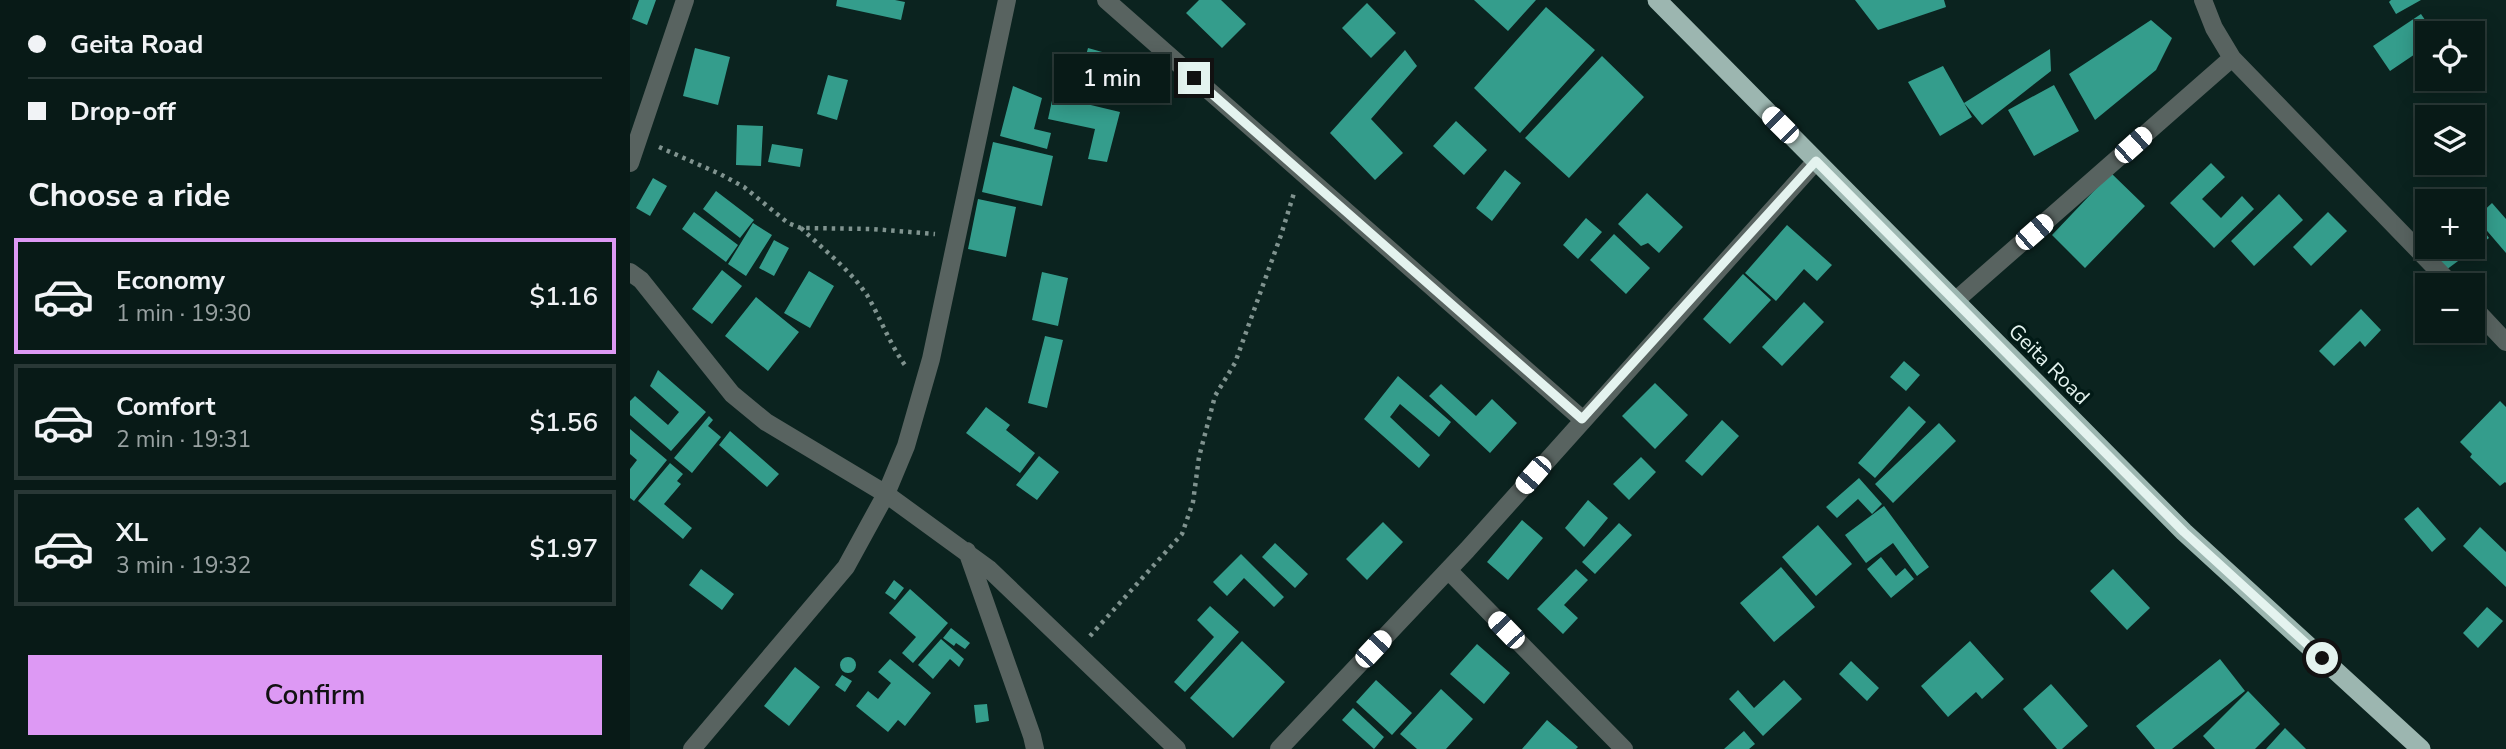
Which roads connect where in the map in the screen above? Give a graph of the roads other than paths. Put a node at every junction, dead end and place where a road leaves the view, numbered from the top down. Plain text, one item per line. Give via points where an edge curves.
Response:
1 (685, 0) edge
2 (1007, 0) edge
3 (1106, 0) edge
4 (1657, 0) edge
5 (2203, 0) edge
6 (2232, 58) junction
7 (1816, 161) junction
8 (630, 163) edge
9 (630, 272) edge
10 (2440, 273) edge
11 (1955, 301) junction
12 (2485, 320) edge
13 (2506, 342) edge
14 (1582, 419) junction
15 (886, 494) junction
16 (967, 551) junction
17 (1448, 570) junction
18 (691, 749) edge
19 (1035, 749) edge
20 (1177, 749) edge
21 (1279, 749) edge
22 (1624, 749) edge
23 (2421, 749) edge

1 - 8 street
2 - 15 street via 931,359 906,446
3 - 14 street
4 - 7 highway, Geita Road
5 - 6 street
6 - 10 street
6 - 11 street
7 - 11 highway, Geita Road
7 - 14 street
9 - 15 street via 732,394 766,422
11 - 23 highway, Geita Road via 2184,532
12 - 13 street
14 - 17 street
15 - 16 street
15 - 18 street via 846,567
16 - 19 street
16 - 20 street
17 - 21 street
17 - 22 street

